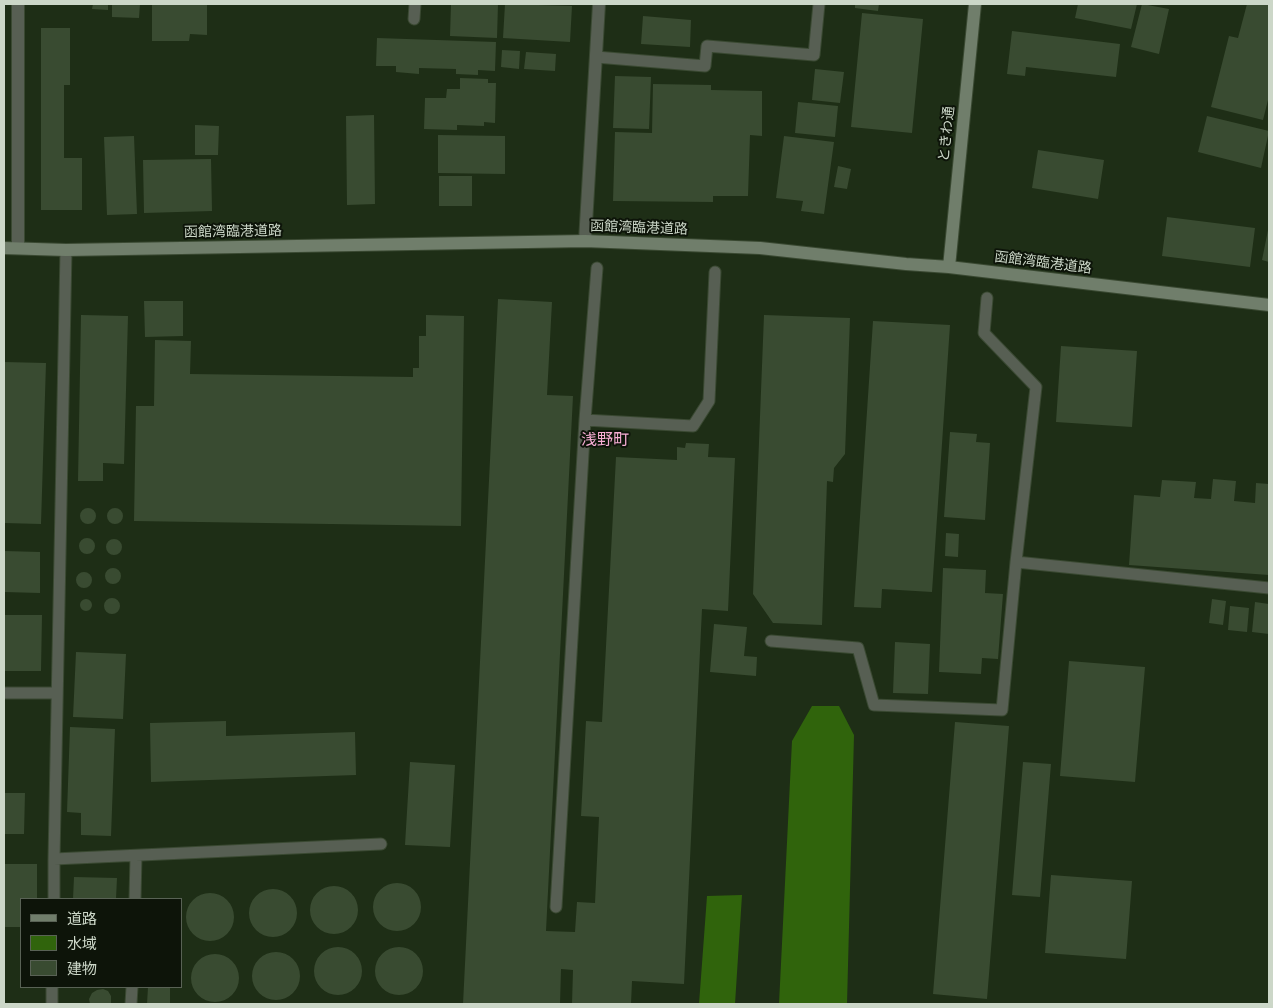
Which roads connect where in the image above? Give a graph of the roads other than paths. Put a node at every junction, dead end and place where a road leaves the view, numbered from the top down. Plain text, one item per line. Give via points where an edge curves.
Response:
1 (18, 4) edge
2 (414, 4) edge
3 (599, 4) edge
4 (819, 4) edge
5 (975, 4) edge
6 (414, 19) dead end
7 (596, 57) junction
8 (585, 241) junction
9 (4, 248) edge
10 (18, 248) junction
11 (66, 250) junction
12 (949, 267) junction
13 (597, 268) dead end
14 (715, 272) dead end
15 (987, 298) dead end
16 (1269, 306) edge
17 (585, 420) junction
18 (1016, 562) junction
19 (1269, 588) edge
20 (771, 641) dead end
21 (4, 693) edge
22 (57, 693) junction
23 (381, 844) dead end
24 (136, 856) junction
25 (54, 859) junction
26 (54, 898) edge
27 (135, 898) edge
28 (556, 907) dead end
29 (52, 988) edge
30 (132, 988) edge
31 (52, 1004) edge
32 (131, 1004) edge

1 - 10 street
2 - 6 lane
3 - 7 street
4 - 7 lane via 814,55 707,46 705,66
5 - 12 street, ときわ通
7 - 8 street
8 - 11 street, 函館湾臨港道路
8 - 12 street, 函館湾臨港道路 via 760,248
9 - 10 street, 函館湾臨港道路
10 - 11 street, 函館湾臨港道路
11 - 22 lane
12 - 16 street, 函館湾臨港道路
13 - 17 lane
14 - 17 lane via 708,401 693,426
15 - 18 lane via 984,333 1036,386
17 - 28 lane
18 - 19 lane
18 - 20 lane via 1002,710 874,705 858,648
21 - 22 lane
22 - 25 lane
23 - 24 lane
24 - 25 lane
24 - 27 lane
25 - 26 lane
29 - 31 lane
30 - 32 lane

